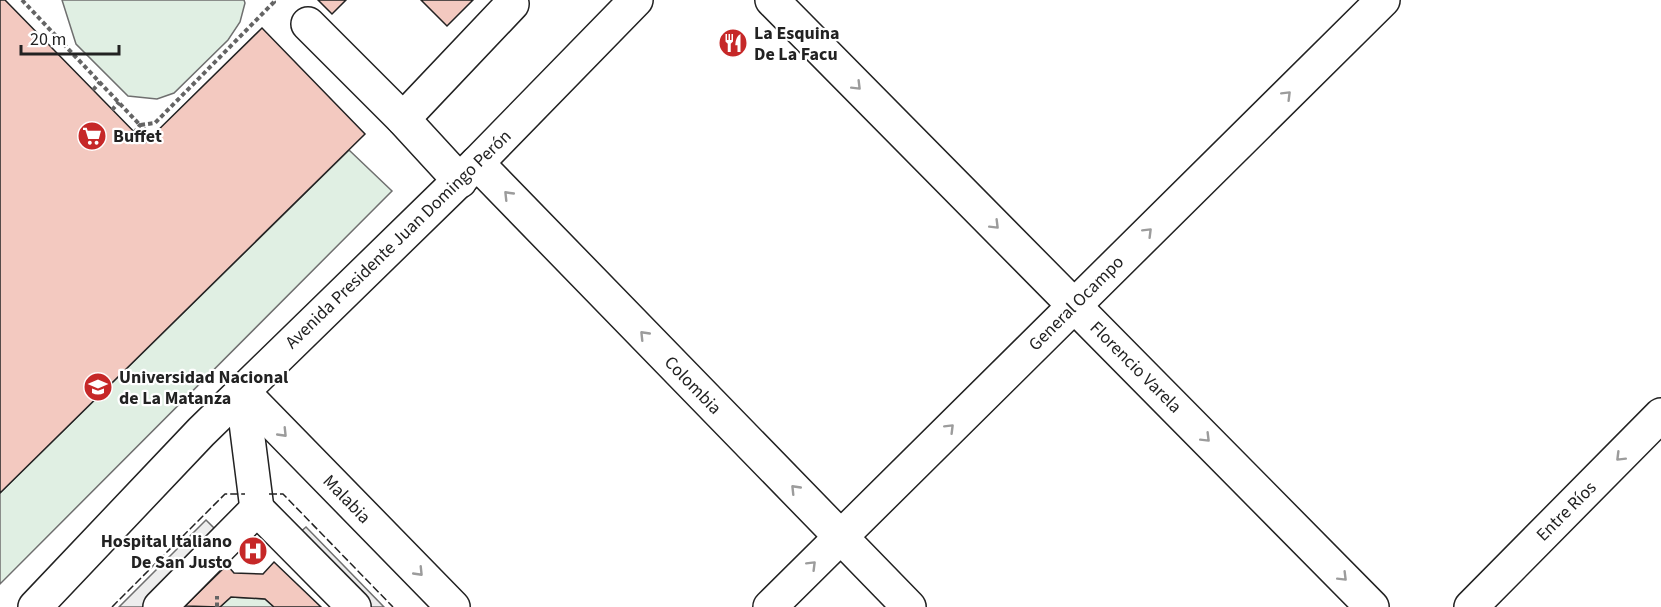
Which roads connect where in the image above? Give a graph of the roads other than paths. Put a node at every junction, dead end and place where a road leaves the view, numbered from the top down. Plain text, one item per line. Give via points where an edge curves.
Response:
1 (636, 0) edge
2 (772, 0) edge
3 (1383, 0) edge
4 (512, 4) dead end
5 (308, 24) dead end
6 (403, 119) junction
7 (469, 172) junction
8 (1074, 305) junction
9 (242, 391) junction
10 (1661, 415) edge
11 (258, 509) junction
12 (840, 536) junction
13 (35, 607) edge
14 (160, 607) edge
15 (354, 607) edge
16 (453, 607) edge
17 (770, 607) edge
18 (909, 607) edge
19 (1372, 607) edge
20 (1471, 607) edge

1 - 7 street, Avenida Presidente Juan Domingo Perón
2 -> 8 street, Florencio Varela
8 -> 3 street, General Ocampo
4 - 6 street
5 - 6 street, Colombia
6 - 7 street, Colombia
7 - 9 street, Avenida Presidente Juan Domingo Perón
12 -> 7 street, Colombia
12 -> 8 street, General Ocampo
8 -> 19 street, Florencio Varela
9 - 11 street
9 - 13 street, Avenida Presidente Juan Domingo Perón
9 -> 16 street, Malabia
10 -> 20 street, Entre Ríos
11 - 14 street
11 - 15 street
17 -> 12 street, General Ocampo
12 - 18 street, Colombia

